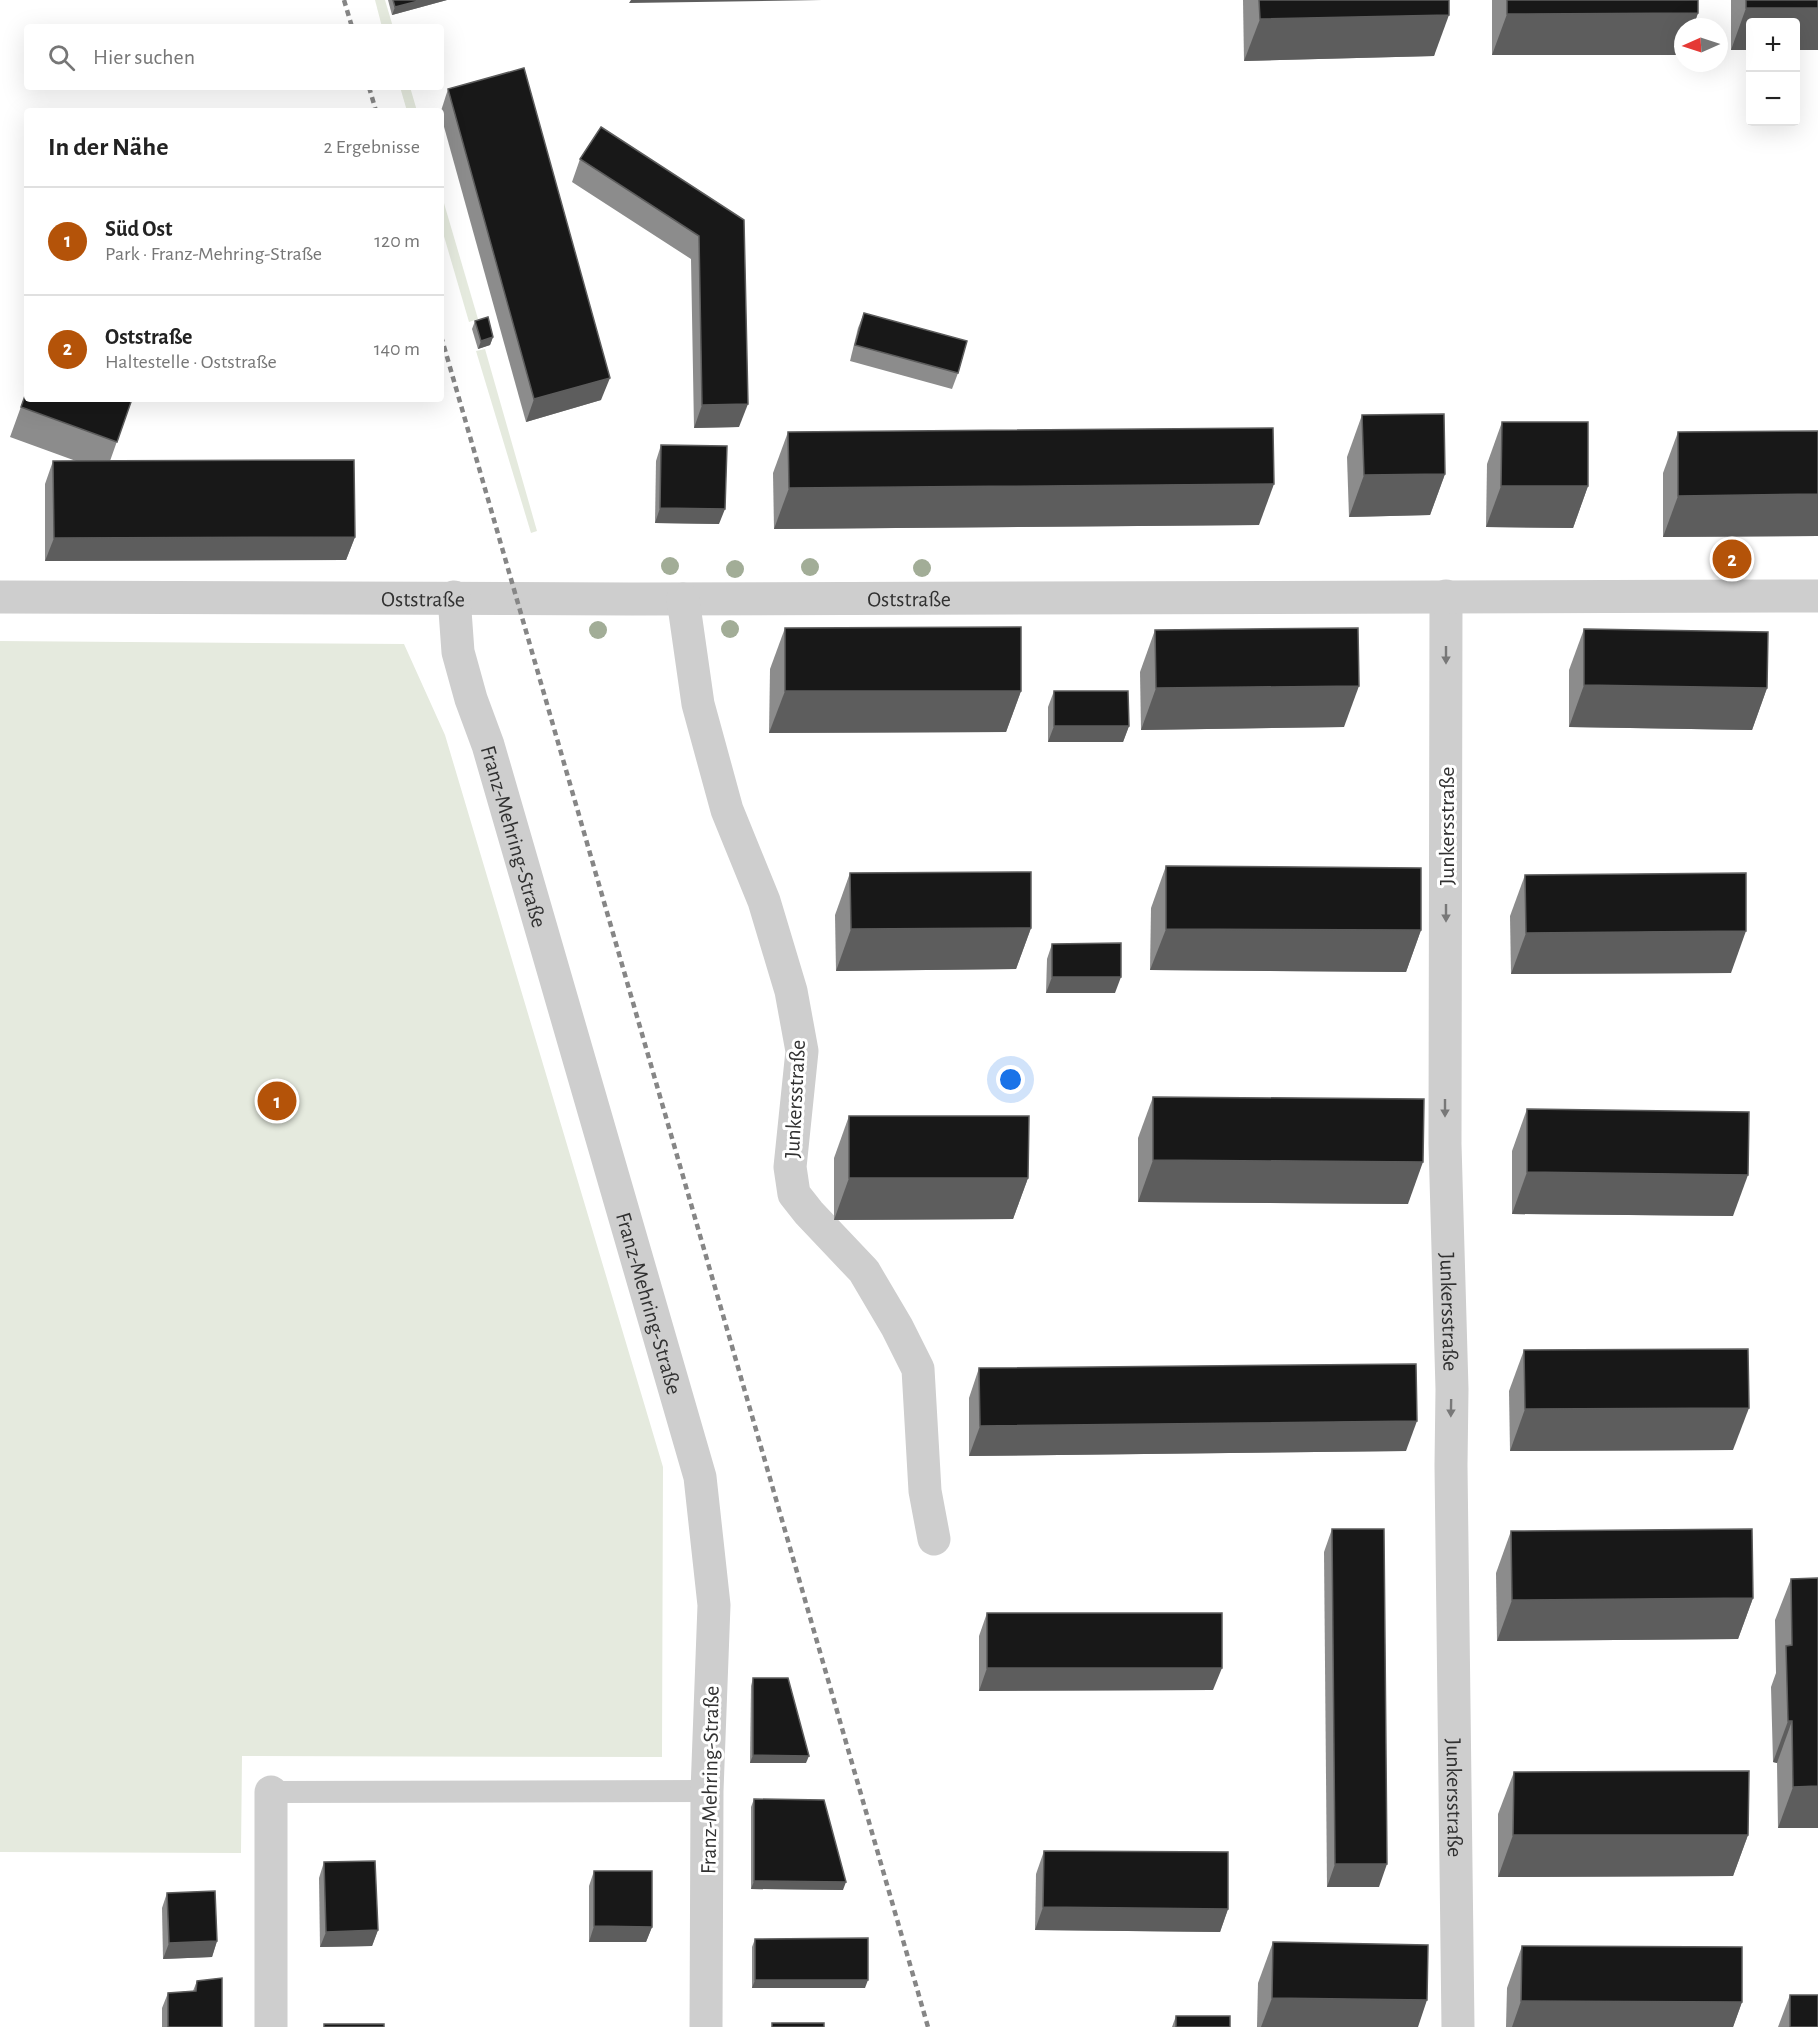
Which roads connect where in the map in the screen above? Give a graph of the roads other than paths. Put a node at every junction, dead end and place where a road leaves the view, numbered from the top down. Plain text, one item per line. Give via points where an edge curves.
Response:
1 (1446, 596) junction
2 (1818, 596) edge
3 (0, 597) edge
4 (454, 597) junction
5 (683, 598) junction
6 (934, 1539) dead end
7 (707, 1791) junction
8 (271, 1792) joint
9 (271, 2027) edge
10 (706, 2027) edge
11 (1458, 2027) edge

1 - 2 street, Oststraße
1 - 5 street, Oststraße
1 -> 11 street, Junkersstraße via 1445,1144 1452,1389
3 - 4 street, Oststraße
4 - 5 street, Oststraße
4 - 7 street, Franz-Mehring-Straße via 458,652 468,689 495,768 700,1477 714,1605
5 - 6 street, Junkersstraße via 698,704 727,810 764,901 791,991 802,1051 790,1167 794,1194 864,1271 918,1369 925,1491
7 - 8 lane
7 - 10 street, Franz-Mehring-Straße
8 - 9 street

